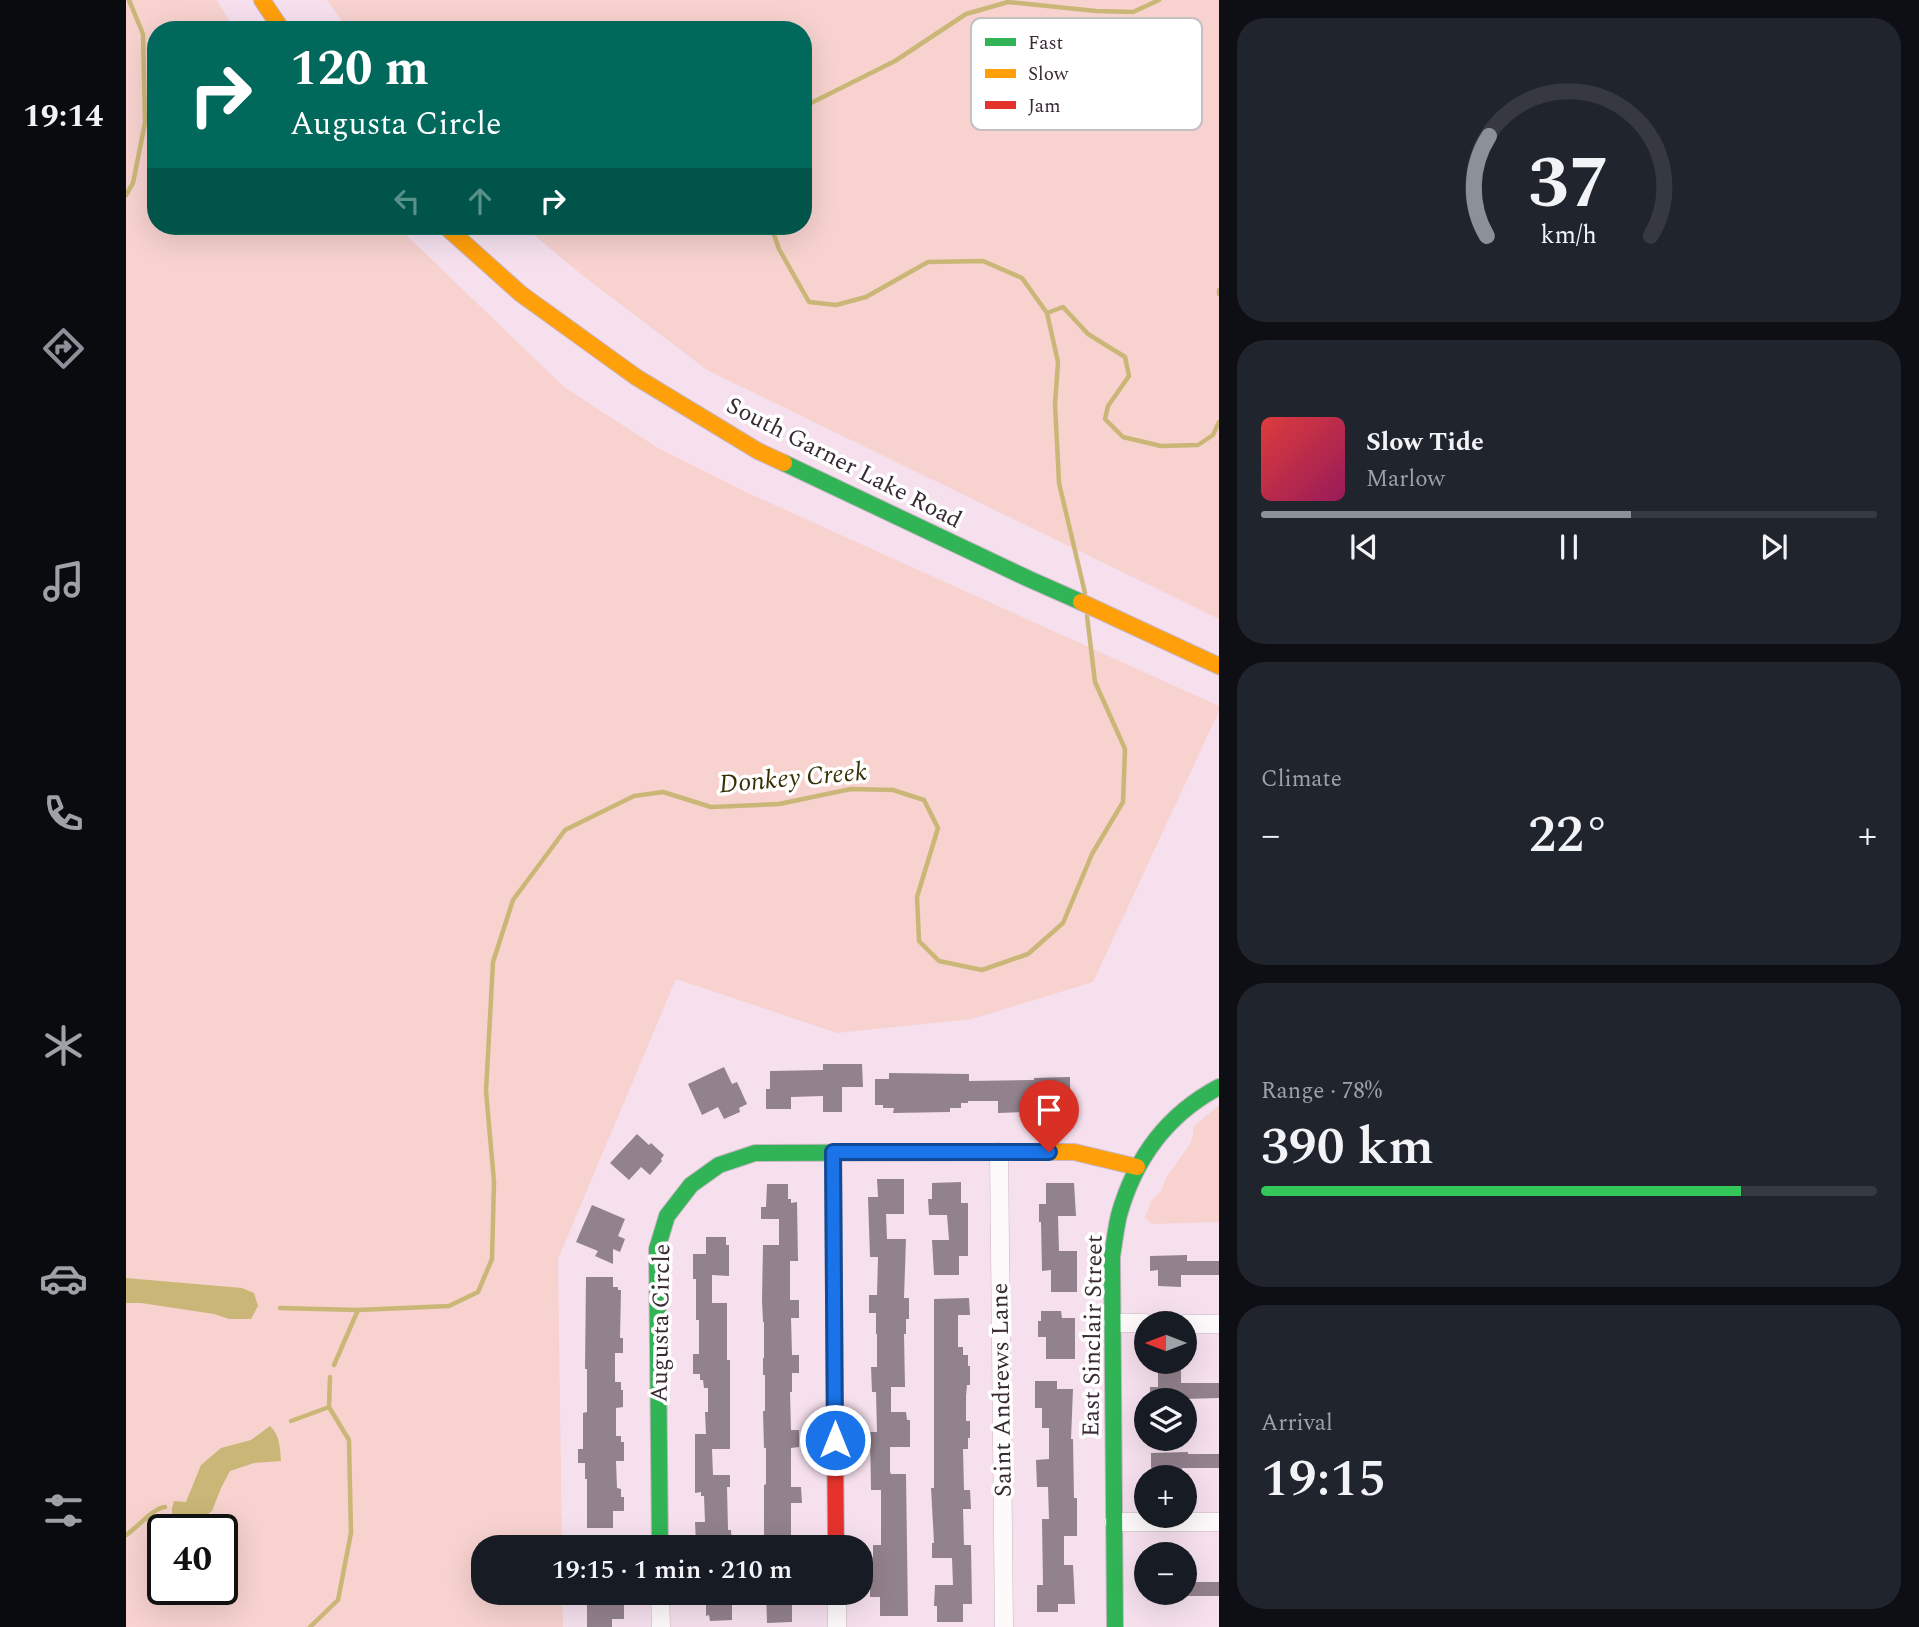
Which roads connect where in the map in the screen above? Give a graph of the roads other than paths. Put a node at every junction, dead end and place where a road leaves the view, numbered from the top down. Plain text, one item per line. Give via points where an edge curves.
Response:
1 (262, 0) edge
2 (276, 21) edge
3 (455, 235) edge
4 (1219, 666) edge
5 (1219, 1087) edge
6 (833, 1152) junction
7 (999, 1152) junction
8 (1137, 1167) junction
9 (1113, 1324) junction
10 (1134, 1324) edge
11 (1197, 1324) edge
12 (1219, 1324) edge
13 (1114, 1522) junction
14 (1219, 1522) edge
15 (660, 1535) edge
16 (836, 1535) edge
17 (660, 1605) edge
18 (837, 1605) edge
19 (661, 1627) edge
20 (837, 1627) edge
21 (1004, 1627) edge
22 (1115, 1627) edge

1 - 2 street
3 - 4 street, South Garner Lake Road via 521,294 626,370 758,452
5 - 8 street, East Sinclair Street via 1202,1094 1161,1130
6 - 7 street, Augusta Circle
6 - 15 street, Augusta Circle via 755,1153 719,1165 691,1185 667,1216 657,1249
6 - 16 street
7 - 8 street, Augusta Circle via 1074,1152
7 - 21 street, Saint Andrews Lane
8 - 9 street, East Sinclair Street via 1120,1211 1112,1257
9 - 10 street
9 - 13 street, East Sinclair Street
11 - 12 street
13 - 14 street
13 - 22 street, East Sinclair Street
17 - 19 street
18 - 20 street

